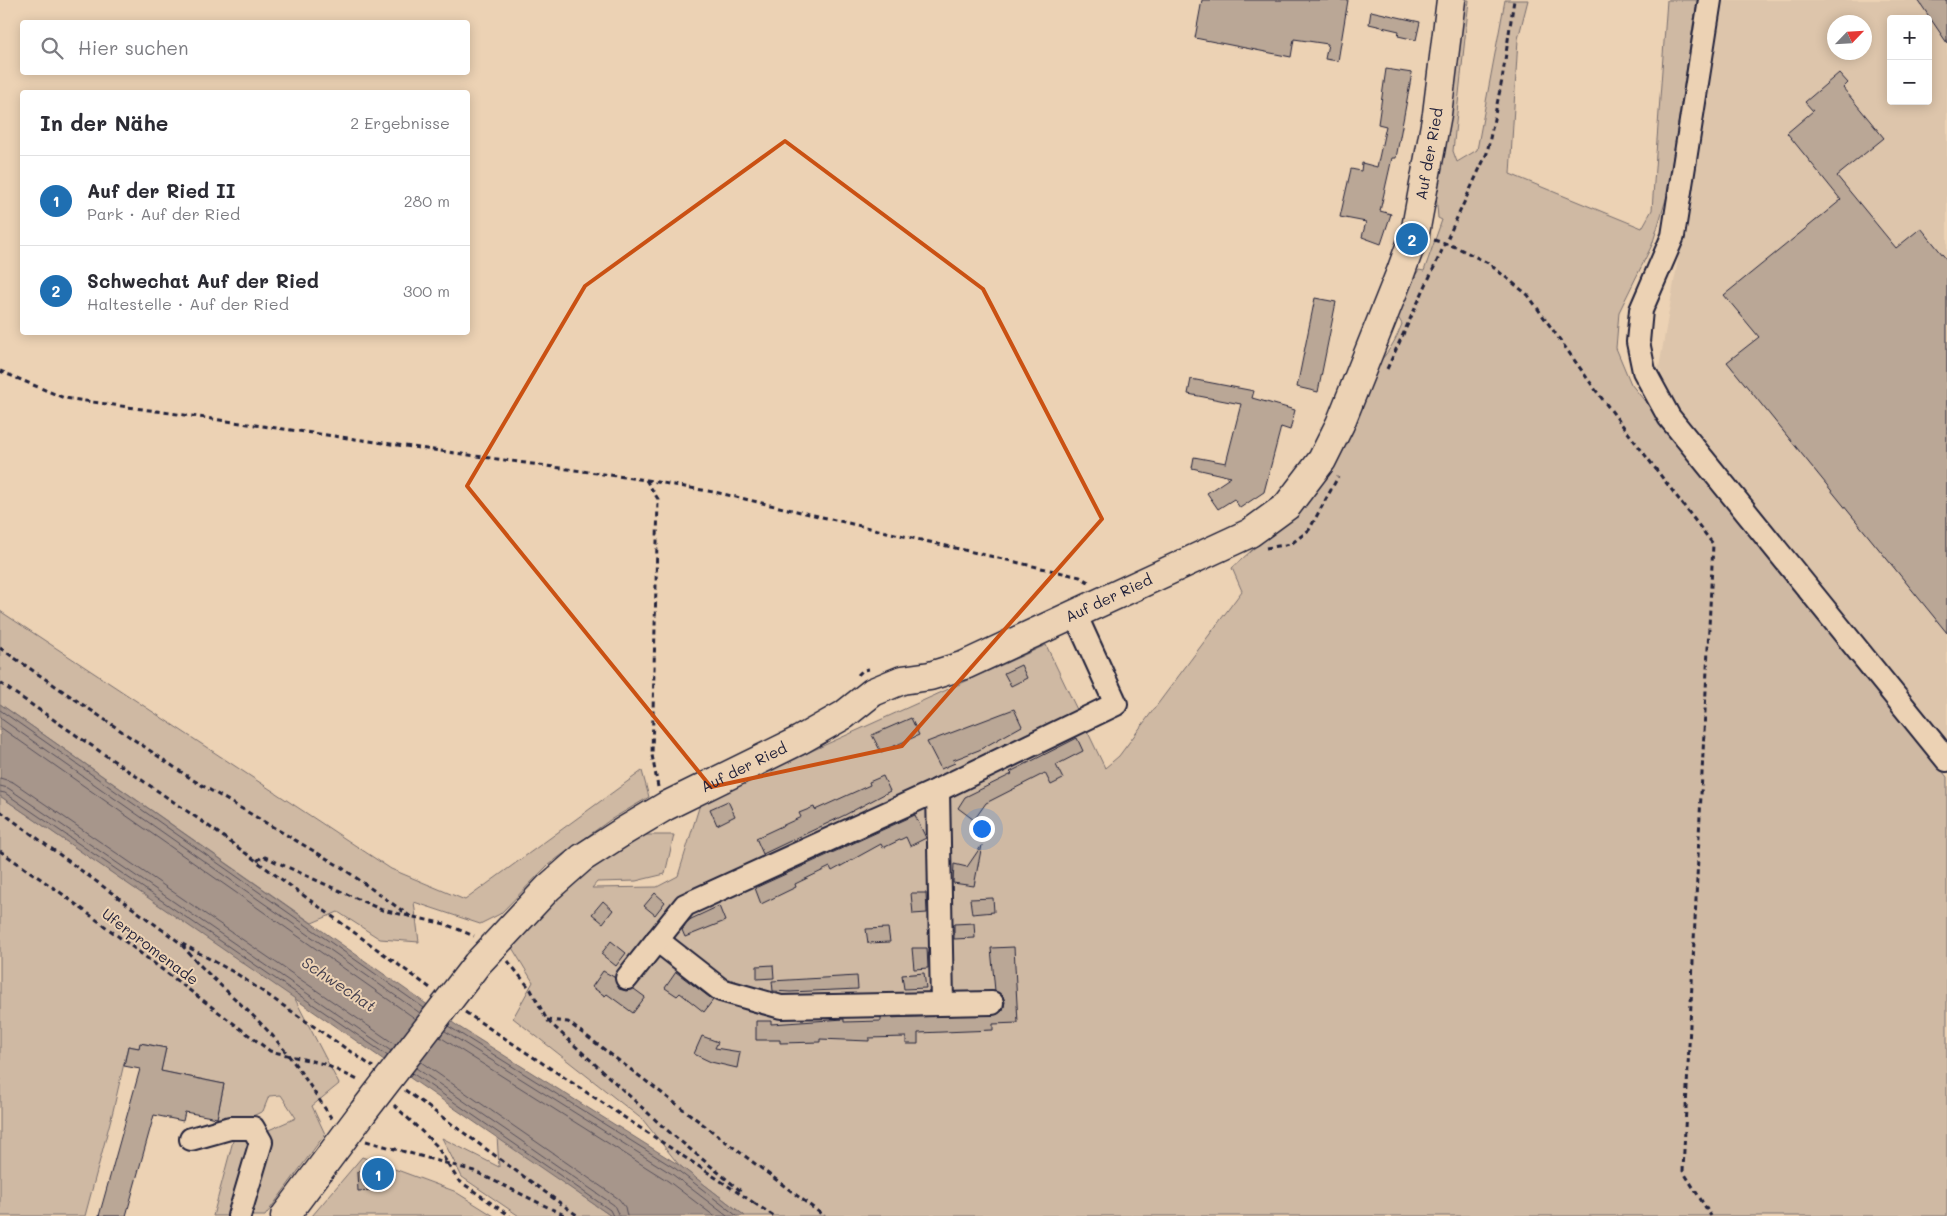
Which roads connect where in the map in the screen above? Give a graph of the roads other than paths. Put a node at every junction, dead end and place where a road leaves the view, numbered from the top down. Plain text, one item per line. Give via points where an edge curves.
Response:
1 (1451, 0) edge
2 (1710, 0) edge
3 (1075, 614) junction
4 (1947, 760) edge
5 (938, 790) junction
6 (657, 940) junction
7 (627, 978) dead end
8 (942, 1003) junction
9 (992, 1003) dead end
10 (191, 1139) dead end
11 (239, 1216) edge
12 (285, 1216) edge

1 - 3 main road, Auf der Ried via 1437,114 1414,233 1340,424 1322,460 1287,506 1250,533
2 - 4 street via 1673,236 1641,310 1638,342 1644,371 1669,417
3 - 5 street via 1116,704
3 - 12 main road, Auf der Ried, bridge via 965,665 930,676 902,680 873,692 844,715 666,806 582,858 548,888 486,954 349,1122
5 - 6 street via 685,905
5 - 8 street
6 - 7 street
6 - 8 street via 721,990 781,1007
8 - 9 street
10 - 11 street via 230,1128 253,1128 261,1142

